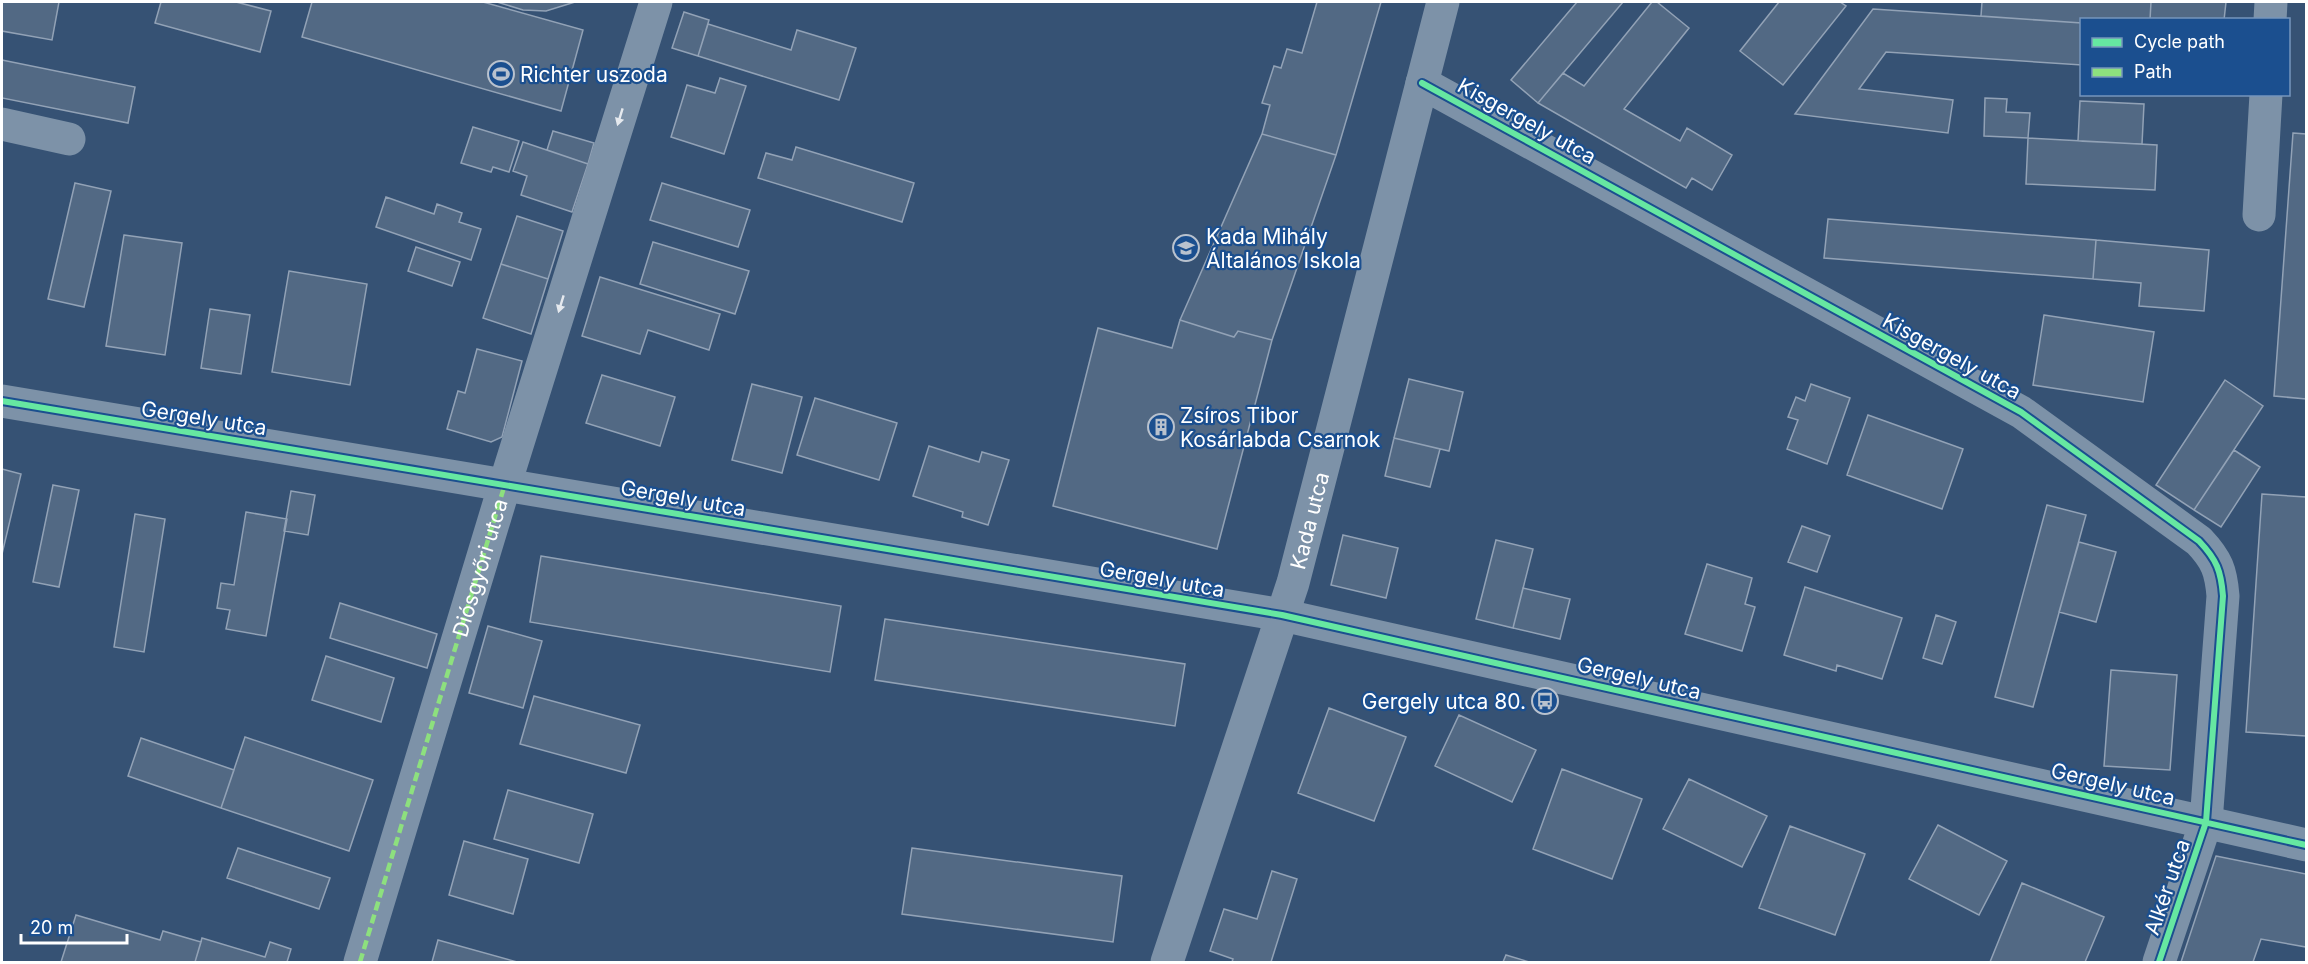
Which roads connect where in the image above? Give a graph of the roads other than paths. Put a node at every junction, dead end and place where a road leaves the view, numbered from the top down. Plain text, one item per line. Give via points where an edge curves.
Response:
1 (656, 2) edge
2 (1443, 2) edge
3 (2271, 2) edge
4 (2270, 18) edge
5 (1422, 82) junction
6 (2266, 96) edge
7 (2, 124) edge
8 (69, 139) dead end
9 (2259, 215) dead end
10 (2, 401) edge
11 (505, 484) junction
12 (1282, 615) junction
13 (2206, 822) junction
14 (2307, 845) edge
15 (360, 963) edge
16 (1167, 963) edge
17 (2159, 963) edge

1 -> 11 street, Diósgyőri utca
2 - 5 street, Kada utca
3 - 4 street
5 - 12 street, Kada utca
5 - 13 street, Kisgergely utca via 2021,412 2199,541 2213,555 2221,574 2223,596
6 - 9 street
7 - 8 street
10 - 11 street, Gergely utca
11 - 12 street, Gergely utca
11 - 15 street, Diósgyőri utca
12 - 13 street, Gergely utca
12 - 16 street, Kada utca
13 - 14 street, Gergely utca
13 - 17 street, Alkér utca

